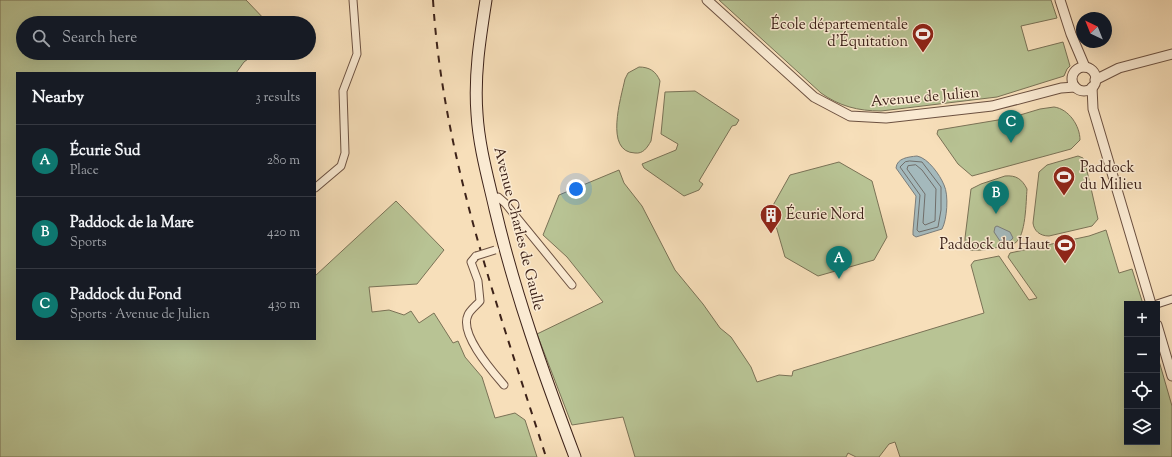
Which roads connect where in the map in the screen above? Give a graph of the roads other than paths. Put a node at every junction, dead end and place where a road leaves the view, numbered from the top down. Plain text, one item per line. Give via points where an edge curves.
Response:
1 (354, 0) edge
2 (486, 0) edge
3 (707, 0) edge
4 (1060, 0) edge
5 (1071, 34) junction
6 (1172, 54) edge
7 (1088, 68) junction
8 (1120, 68) junction
9 (1075, 72) junction
10 (1094, 84) junction
11 (1077, 88) junction
12 (1018, 99) junction
13 (1093, 109) junction
14 (316, 187) edge
15 (493, 199) junction
16 (499, 248) junction
17 (572, 285) dead end
18 (1172, 299) edge
19 (1150, 301) edge
20 (1160, 303) edge
21 (1160, 335) edge
22 (1172, 376) edge
23 (504, 386) dead end
24 (575, 457) edge

1 - 14 street via 357,54 343,91 345,153 341,166
2 - 15 main road, Avenue Charles de Gaulle via 476,60 476,88 481,145
3 - 12 street, Avenue de Julien via 814,97 850,116 886,118 992,106
4 - 5 street
5 - 7 street
5 - 9 street
6 - 8 street
7 - 8 street
7 - 9 street
7 - 10 street
8 - 10 street
9 - 11 street via 1072,81
9 - 12 street, Avenue de Julien via 1059,84
10 - 11 street via 1086,90
10 - 13 street
11 - 12 street, Avenue de Julien via 1061,88
11 - 13 street
13 - 19 street
15 - 16 main road, Avenue Charles de Gaulle
15 - 17 street via 498,197 505,203
16 - 23 street, bridge via 476,256 472,262 478,281 480,301 468,315 466,328 477,352
16 - 24 main road, Avenue Charles de Gaulle
18 - 20 street
21 - 22 street

